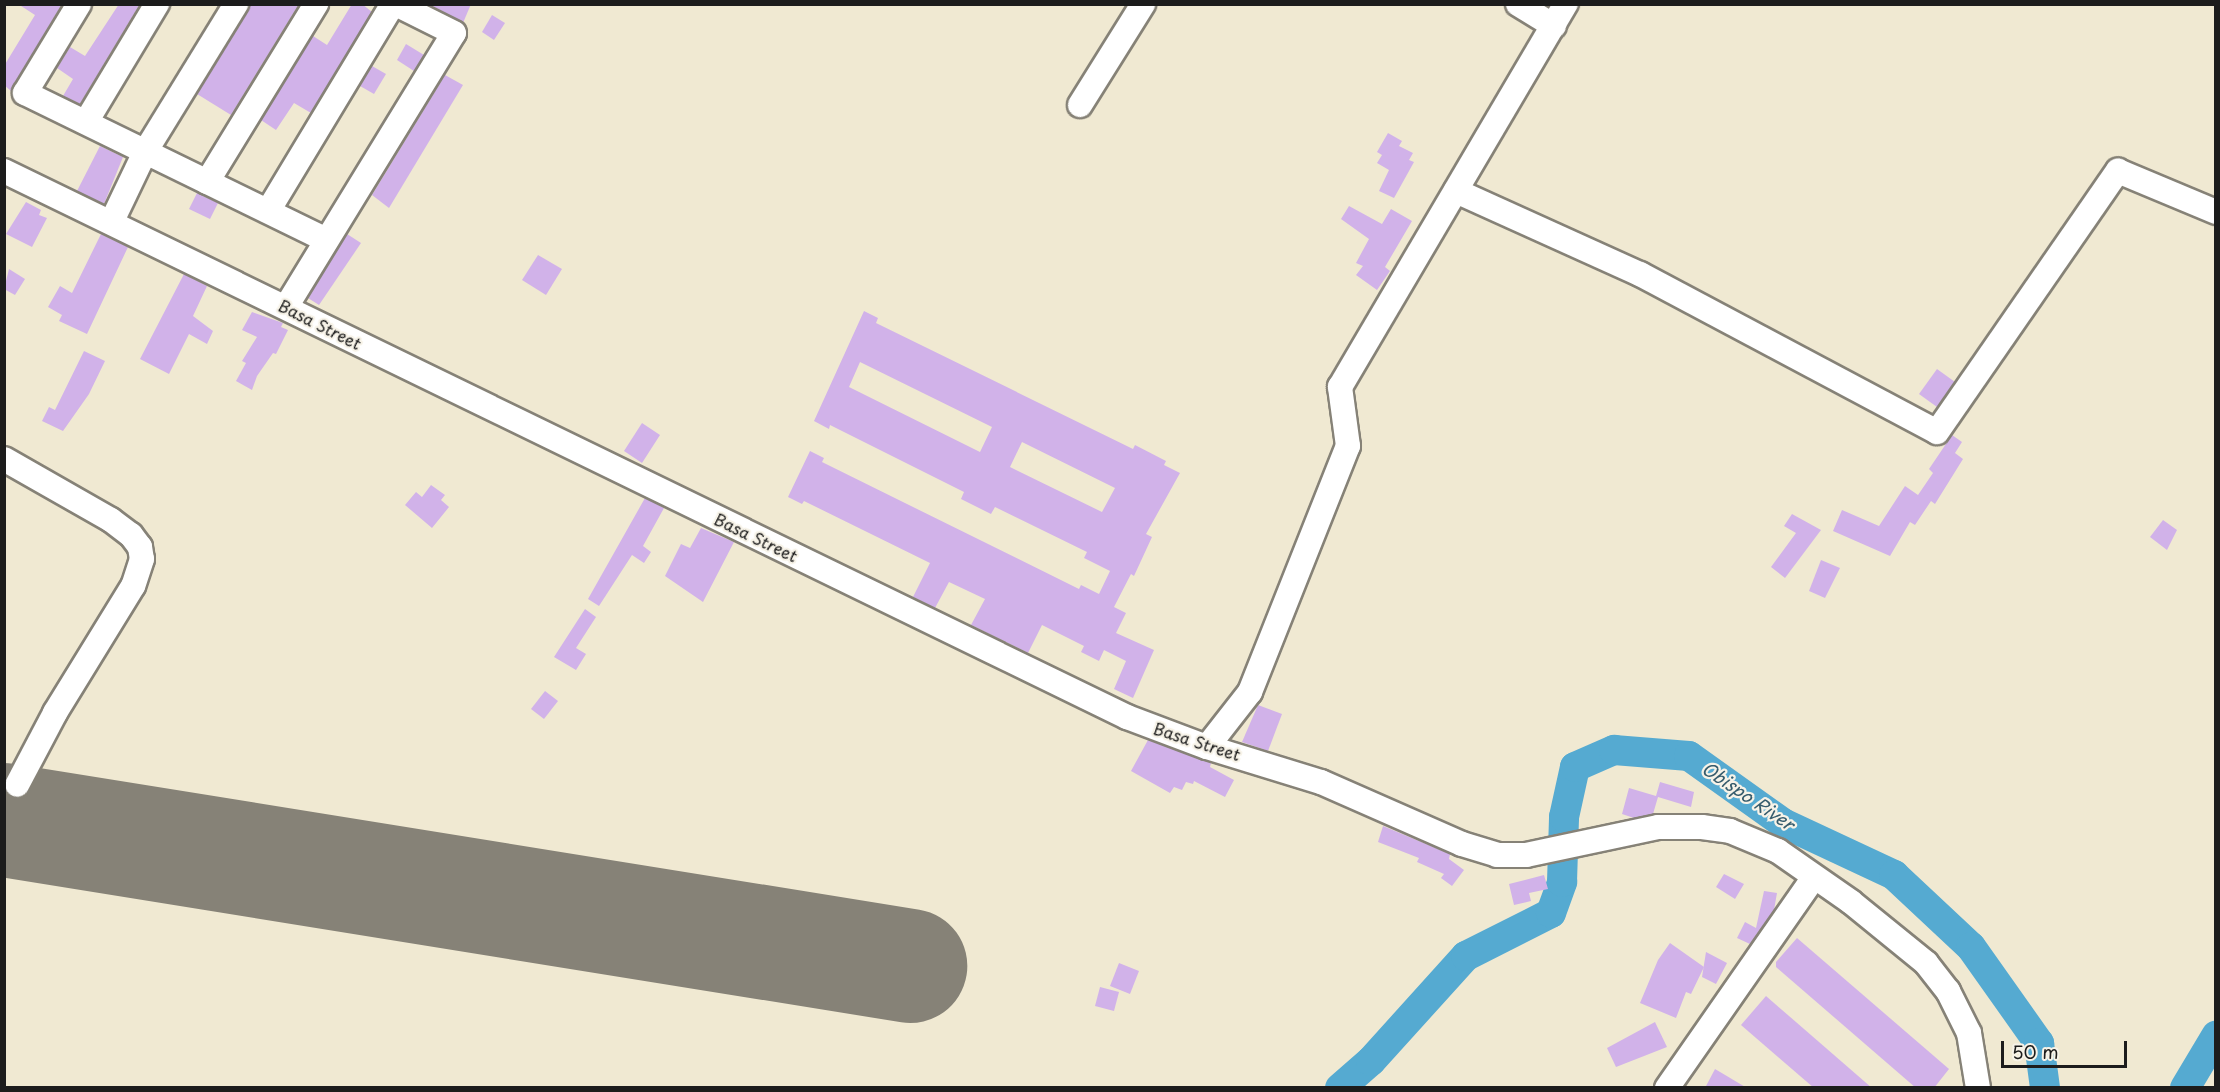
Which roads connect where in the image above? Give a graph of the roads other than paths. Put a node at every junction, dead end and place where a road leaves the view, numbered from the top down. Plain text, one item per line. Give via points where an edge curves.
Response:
1 (79, 4) edge
2 (157, 4) edge
3 (236, 4) edge
4 (316, 4) edge
5 (394, 4) edge
6 (1143, 4) edge
7 (1518, 4) edge
8 (1566, 4) edge
9 (1554, 26) junction
10 (1080, 105) dead end
11 (86, 122) junction
12 (145, 152) junction
13 (5, 171) edge
14 (207, 182) junction
15 (1456, 191) junction
16 (268, 211) junction
17 (2216, 212) edge
18 (112, 221) junction
19 (326, 240) junction
20 (286, 307) junction
21 (4, 459) edge
22 (1208, 747) junction
23 (17, 785) dead end
24 (1815, 877) junction
25 (1667, 1088) edge
26 (1978, 1088) edge

1 - 11 street via 25,93
2 - 11 street
3 - 12 street
4 - 14 street
5 - 16 street
5 - 19 street via 454,33
6 - 10 street
7 - 9 street
8 - 9 street
9 - 15 street
11 - 12 street
12 - 14 street
12 - 18 street
13 - 18 street, Basa Street
14 - 16 street
15 - 17 street via 1640,274 1937,432 2118,171
15 - 22 street via 1340,387 1348,446 1250,692
16 - 19 street
18 - 20 street, Basa Street
19 - 20 street
20 - 22 street, Basa Street via 441,387 1127,717
21 - 23 street via 111,520 131,535 140,547 142,559 133,586 55,713
22 - 24 street, Basa Street via 1322,782 1462,844 1497,855 1526,855 1658,827 1702,826 1730,831 1778,851
24 - 25 street
24 - 26 street, Basa Street via 1926,963 1948,991 1969,1033

